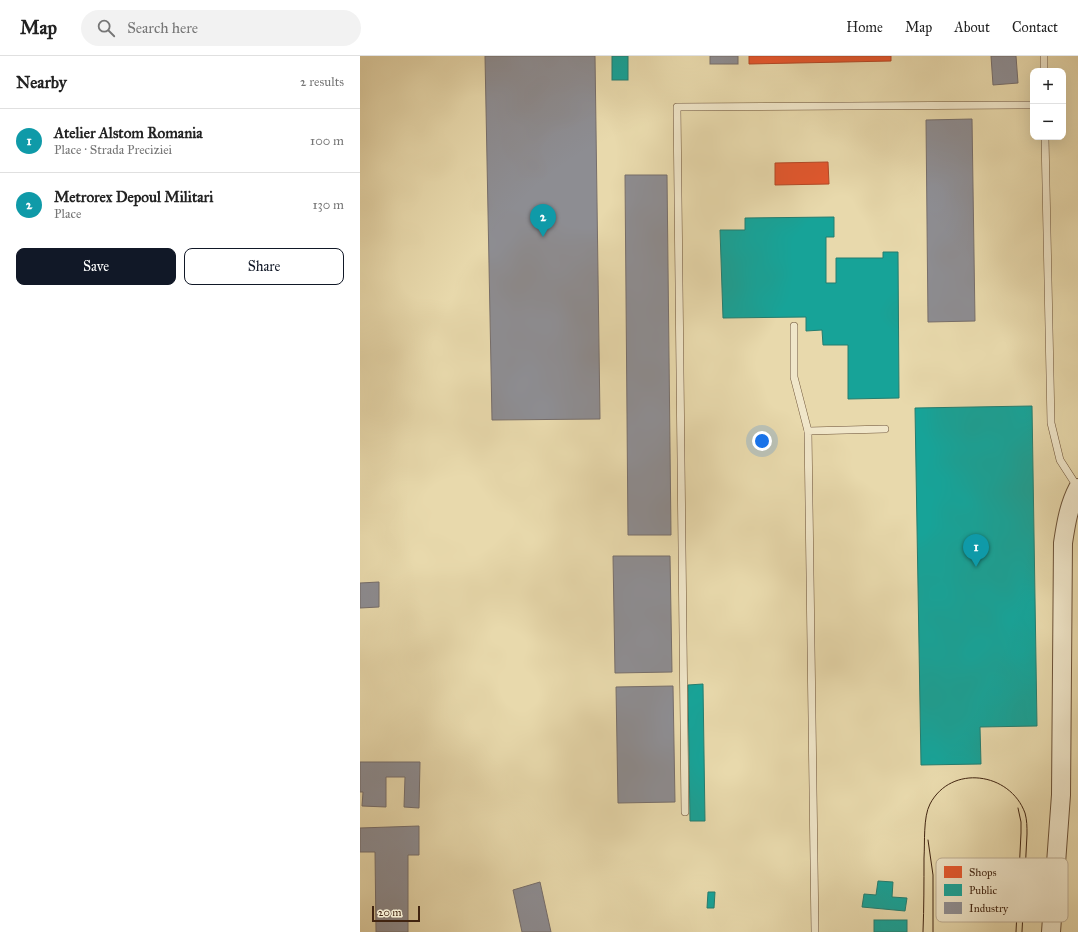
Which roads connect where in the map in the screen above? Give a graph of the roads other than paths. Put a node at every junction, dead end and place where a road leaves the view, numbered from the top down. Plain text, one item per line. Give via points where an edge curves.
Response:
1 (1044, 56) edge
2 (1044, 68) edge
3 (1030, 105) edge
4 (1045, 140) edge
5 (794, 326) dead end
6 (884, 429) dead end
7 (808, 432) junction
8 (1078, 488) edge
9 (685, 812) dead end
10 (1056, 858) edge
11 (1052, 922) edge
12 (815, 932) edge
13 (1051, 932) edge

1 - 2 lane
3 - 9 lane via 677,107
4 - 8 lane via 1051,423 1060,460
5 - 7 lane via 794,377
6 - 7 lane
7 - 12 lane
8 - 10 street via 1071,503 1063,542 1062,752
11 - 13 street

